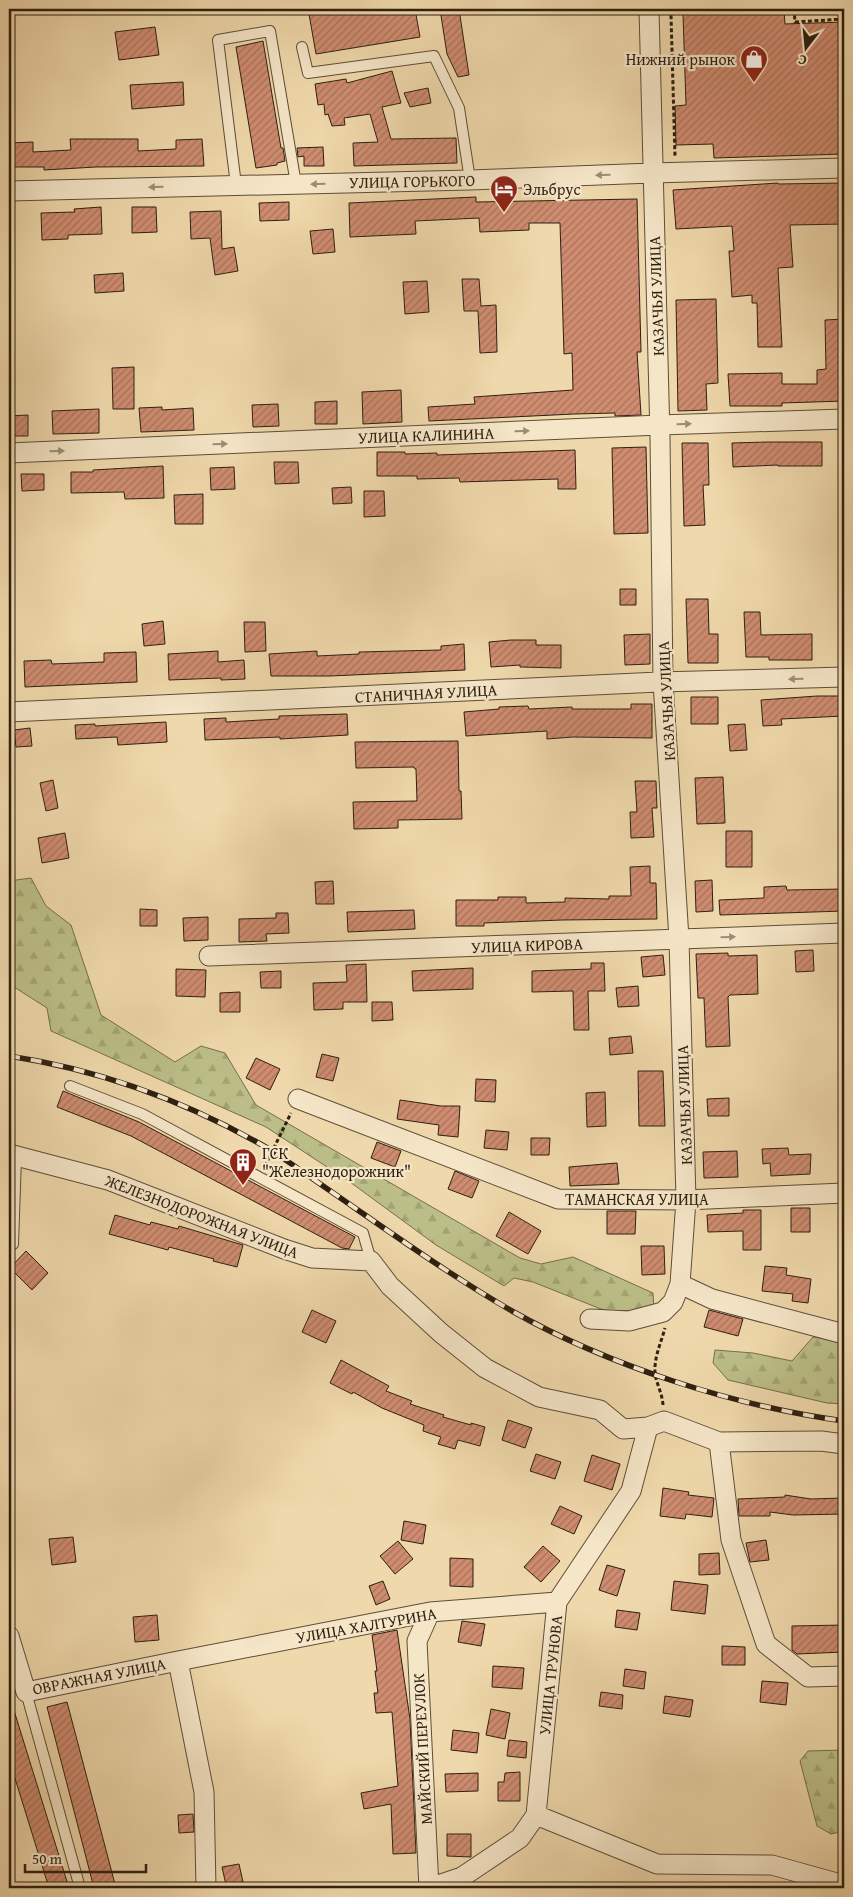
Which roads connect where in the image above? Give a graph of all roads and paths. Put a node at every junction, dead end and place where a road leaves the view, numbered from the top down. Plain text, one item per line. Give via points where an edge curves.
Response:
1 (649, 9) edge
2 (794, 9) edge
3 (844, 19) edge
4 (302, 47) dead end
5 (844, 168) edge
6 (652, 173) junction
7 (470, 180) junction
8 (296, 184) junction
9 (236, 185) junction
10 (9, 191) edge
11 (844, 419) edge
12 (660, 425) junction
13 (9, 453) edge
14 (844, 677) edge
15 (663, 682) junction
16 (9, 712) edge
17 (844, 933) edge
18 (679, 940) junction
19 (209, 956) dead end
20 (70, 1086) dead end
21 (298, 1099) joint
22 (12, 1155) edge
23 (260, 1178) junction
24 (844, 1193) edge
25 (686, 1200) junction
26 (13, 1244) dead end
27 (372, 1261) junction
28 (680, 1284) junction
29 (590, 1319) dead end
30 (844, 1334) edge
31 (648, 1427) junction
32 (624, 1429) junction
33 (720, 1442) junction
34 (844, 1444) edge
35 (641, 1452) junction
36 (557, 1602) junction
37 (430, 1612) junction
38 (9, 1636) edge
39 (178, 1661) junction
40 (844, 1676) edge
41 (26, 1692) junction
42 (536, 1815) junction
43 (844, 1885) edge
44 (80, 1888) edge
45 (206, 1888) edge
46 (429, 1888) edge

1 - 6 street, КАЗАЧЬЯ УЛИЦА
2 - 3 path via 795,22
4 - 7 lane via 308,73 434,56 459,108
5 - 6 street, УЛИЦА ГОРЬКОГО
6 -> 7 street, УЛИЦА ГОРЬКОГО
6 - 12 street, КАЗАЧЬЯ УЛИЦА
7 -> 8 street, УЛИЦА ГОРЬКОГО
8 - 9 street, УЛИЦА ГОРЬКОГО
8 - 9 lane via 270,31 218,40
9 -> 10 street, УЛИЦА ГОРЬКОГО
12 -> 11 street, УЛИЦА КАЛИНИНА
13 -> 12 street, УЛИЦА КАЛИНИНА
12 - 15 street, КАЗАЧЬЯ УЛИЦА
14 -> 15 street, СТАНИЧНАЯ УЛИЦА
15 - 16 street, СТАНИЧНАЯ УЛИЦА
15 - 18 street, КАЗАЧЬЯ УЛИЦА
18 -> 17 street, УЛИЦА КИРОВА
18 - 19 street, УЛИЦА КИРОВА
18 - 25 street, КАЗАЧЬЯ УЛИЦА
20 - 23 lane via 142,1114
21 - 23 path
21 - 25 street, ТАМАНСКАЯ УЛИЦА via 558,1199
22 - 26 lane
22 - 27 street, ЖЕЛЕЗНОДОРОЖНАЯ УЛИЦА via 108,1180 312,1258
23 - 27 lane via 363,1233
24 - 25 street, ТАМАНСКАЯ УЛИЦА
25 - 28 street, КАЗАЧЬЯ УЛИЦА
27 - 32 street via 390,1286 485,1368 539,1397 600,1410
28 - 29 street, КАЗАЧЬЯ УЛИЦА via 673,1302 663,1312 629,1321
28 - 30 street via 712,1299
31 - 32 street
31 - 33 street via 664,1421
31 - 35 street, УЛИЦА ТРУНОВА
32 - 35 street
33 - 34 street via 821,1441
33 - 40 street via 731,1540 766,1644 808,1677
35 - 36 street, УЛИЦА ТРУНОВА via 631,1491
36 - 37 street, УЛИЦА ХАЛТУРИНА
36 - 42 street, УЛИЦА ТРУНОВА
37 - 39 street, УЛИЦА ХАЛТУРИНА
37 - 46 street, МАЙСКИЙ ПЕРЕУЛОК via 417,1641
38 - 41 street, ОВРАЖНАЯ УЛИЦА
39 - 41 street, ОВРАЖНАЯ УЛИЦА
39 - 45 street, ОВРАЖНАЯ УЛИЦА via 204,1792
41 - 44 lane
42 - 43 street via 657,1864 772,1865
42 - 46 street, УЛИЦА ТРУНОВА via 520,1838 462,1876

